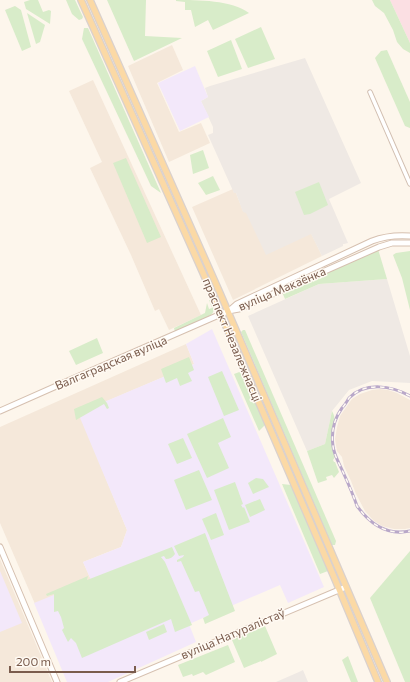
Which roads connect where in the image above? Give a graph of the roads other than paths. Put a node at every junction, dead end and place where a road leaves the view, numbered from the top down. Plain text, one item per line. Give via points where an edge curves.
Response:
1 (81, 0) edge
2 (90, 0) edge
3 (370, 92) dead end
4 (410, 184) edge
5 (410, 236) edge
6 (382, 237) junction
7 (410, 243) edge
8 (384, 245) junction
9 (228, 311) junction
10 (221, 314) junction
11 (0, 411) edge
12 (0, 547) edge
13 (346, 586) junction
14 (339, 590) junction
15 (57, 682) edge
16 (120, 682) edge
17 (378, 682) edge
18 (387, 682) edge

1 - 10 main road, праспект Незалежнасці
2 - 9 main road, праспект Незалежнасці
3 - 4 street
5 - 6 street, вуліца Макаёнка
6 - 8 street
6 - 9 street, вуліца Макаёнка via 237,304
7 - 8 street, вуліца Макаёнка
8 - 9 street, вуліца Макаёнка via 239,309
9 - 10 street, Валгаградская вуліца
9 - 13 main road, праспект Незалежнасці
10 - 11 street, Валгаградская вуліца
10 - 14 main road, праспект Незалежнасці
12 - 15 street
13 - 14 street, вуліца Натуралістаў
13 - 18 main road, праспект Незалежнасці
14 - 16 street, вуліца Натуралістаў
14 - 17 main road, праспект Незалежнасці

